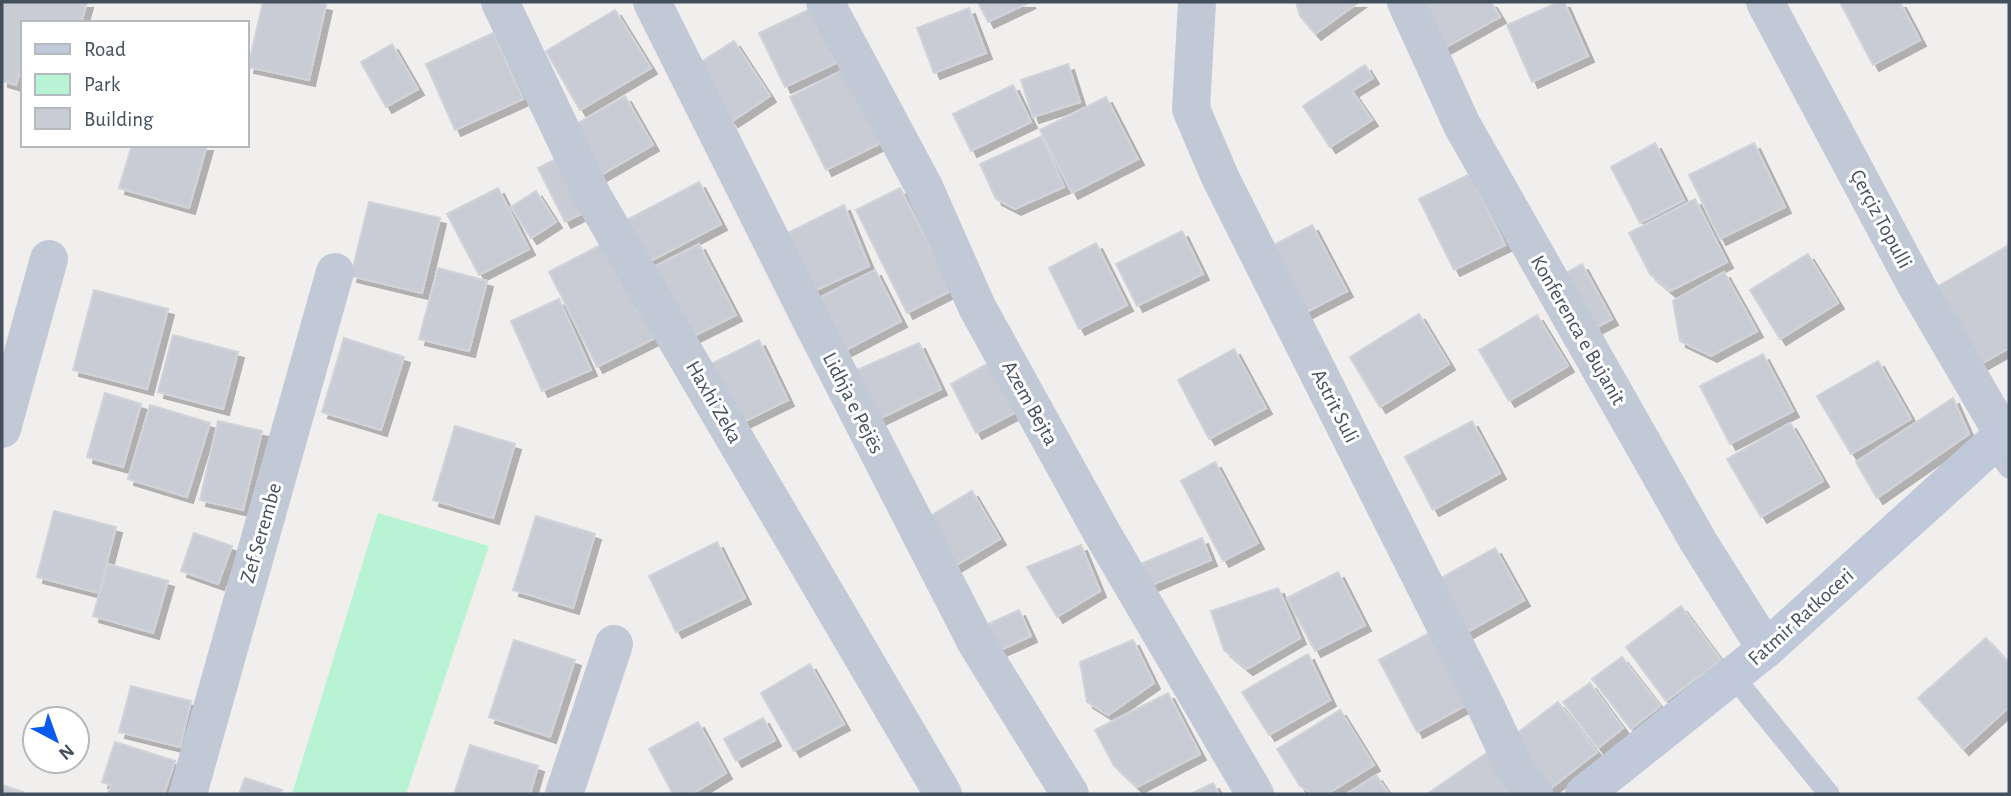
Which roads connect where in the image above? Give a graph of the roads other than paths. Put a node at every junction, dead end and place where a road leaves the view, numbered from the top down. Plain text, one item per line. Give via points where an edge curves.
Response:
1 (500, 2) edge
2 (825, 2) edge
3 (1197, 2) edge
4 (1406, 2) edge
5 (1765, 2) edge
6 (665, 7) edge
7 (49, 259) dead end
8 (335, 272) dead end
9 (2, 429) edge
10 (2003, 444) edge
11 (614, 644) dead end
12 (1766, 649) junction
13 (1733, 676) junction
14 (188, 794) edge
15 (564, 794) edge
16 (943, 794) edge
17 (1070, 794) edge
18 (1255, 794) edge
19 (1534, 794) edge
20 (1584, 794) edge
21 (1829, 794) edge

1 - 16 street, Haxhi Zeka via 593,197
2 - 18 street, Azem Bejta via 924,187 977,307
3 - 19 street, Astrit Suli via 1191,110 1220,177 1514,767
4 - 12 street, Konferenca e Bujanit via 1462,125 1698,541
5 - 10 street, Çerçiz Topulli
6 - 17 street, Lidhja e Pejës via 816,330 977,644
7 - 9 street
8 - 14 street, Zef Serembe
10 - 12 street, Fatmir Ratkoceri
11 - 15 street
12 - 13 street, Fatmir Ratkoceri
13 - 20 street, Fatmir Ratkoceri
13 - 21 lane

